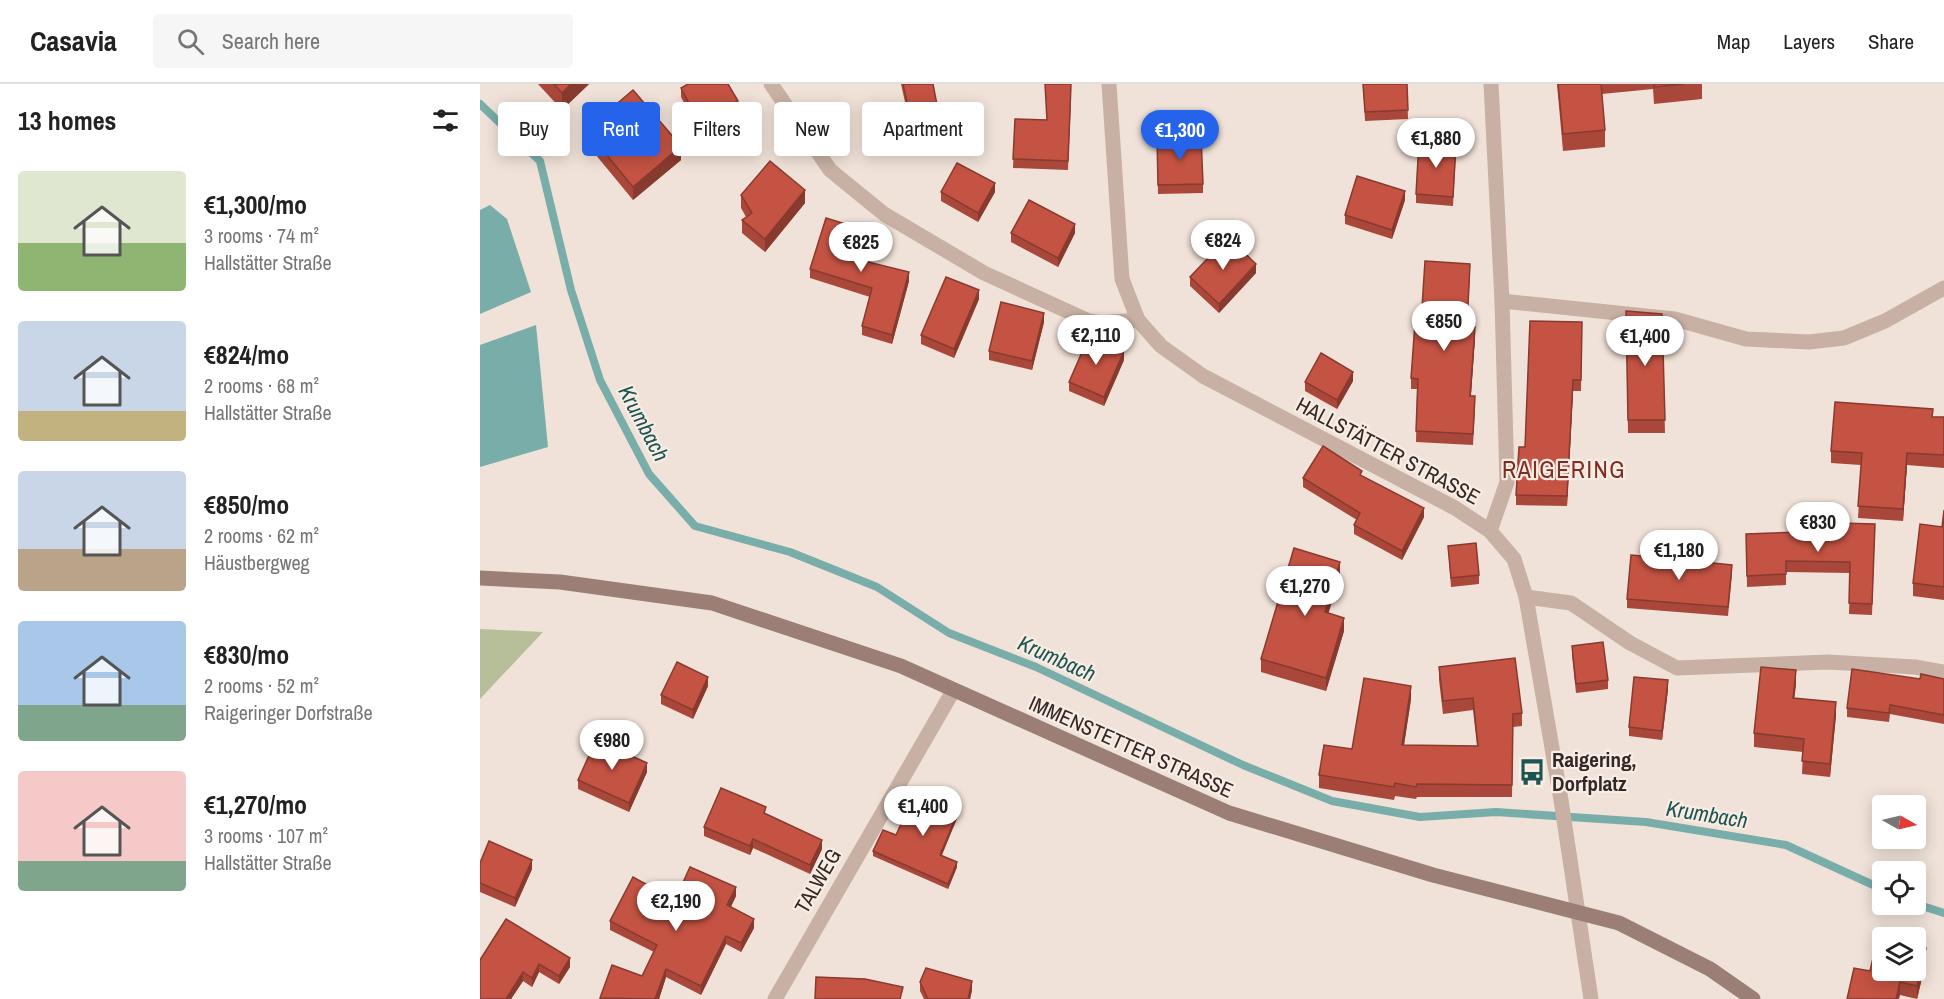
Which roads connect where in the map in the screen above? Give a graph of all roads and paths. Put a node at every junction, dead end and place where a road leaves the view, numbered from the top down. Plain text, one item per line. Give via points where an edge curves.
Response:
1 (771, 84) edge
2 (1110, 84) edge
3 (1491, 84) edge
4 (1944, 288) edge
5 (1502, 301) junction
6 (1138, 320) junction
7 (1490, 531) junction
8 (480, 578) edge
9 (1526, 597) junction
10 (1944, 672) edge
11 (953, 691) junction
12 (1579, 913) junction
13 (775, 999) edge
14 (1591, 999) edge
15 (1753, 999) edge

1 - 6 street via 830,170 884,214 984,273 1089,321
2 - 6 street, HALLSTÄTTER STRASSE via 1122,279
3 - 5 street
4 - 5 street via 1885,321 1844,338 1809,342 1746,339 1675,319
5 - 7 street via 1507,482
6 - 7 street, HALLSTÄTTER STRASSE via 1161,346 1203,376 1455,508
7 - 9 street, HALLSTÄTTER STRASSE via 1514,559
8 - 11 main road, IMMENSTETTER STRASSE via 560,582 712,603 901,666
9 - 10 street via 1571,603 1630,643 1677,668 1828,662
9 - 12 street, HALLSTÄTTER STRASSE
11 - 12 main road, IMMENSTETTER STRASSE via 1229,813 1433,875
11 - 13 street, TALWEG
12 - 14 street, HALLSTÄTTER STRASSE
12 - 15 main road, IMMENSTETTER STRASSE via 1619,923 1710,969

